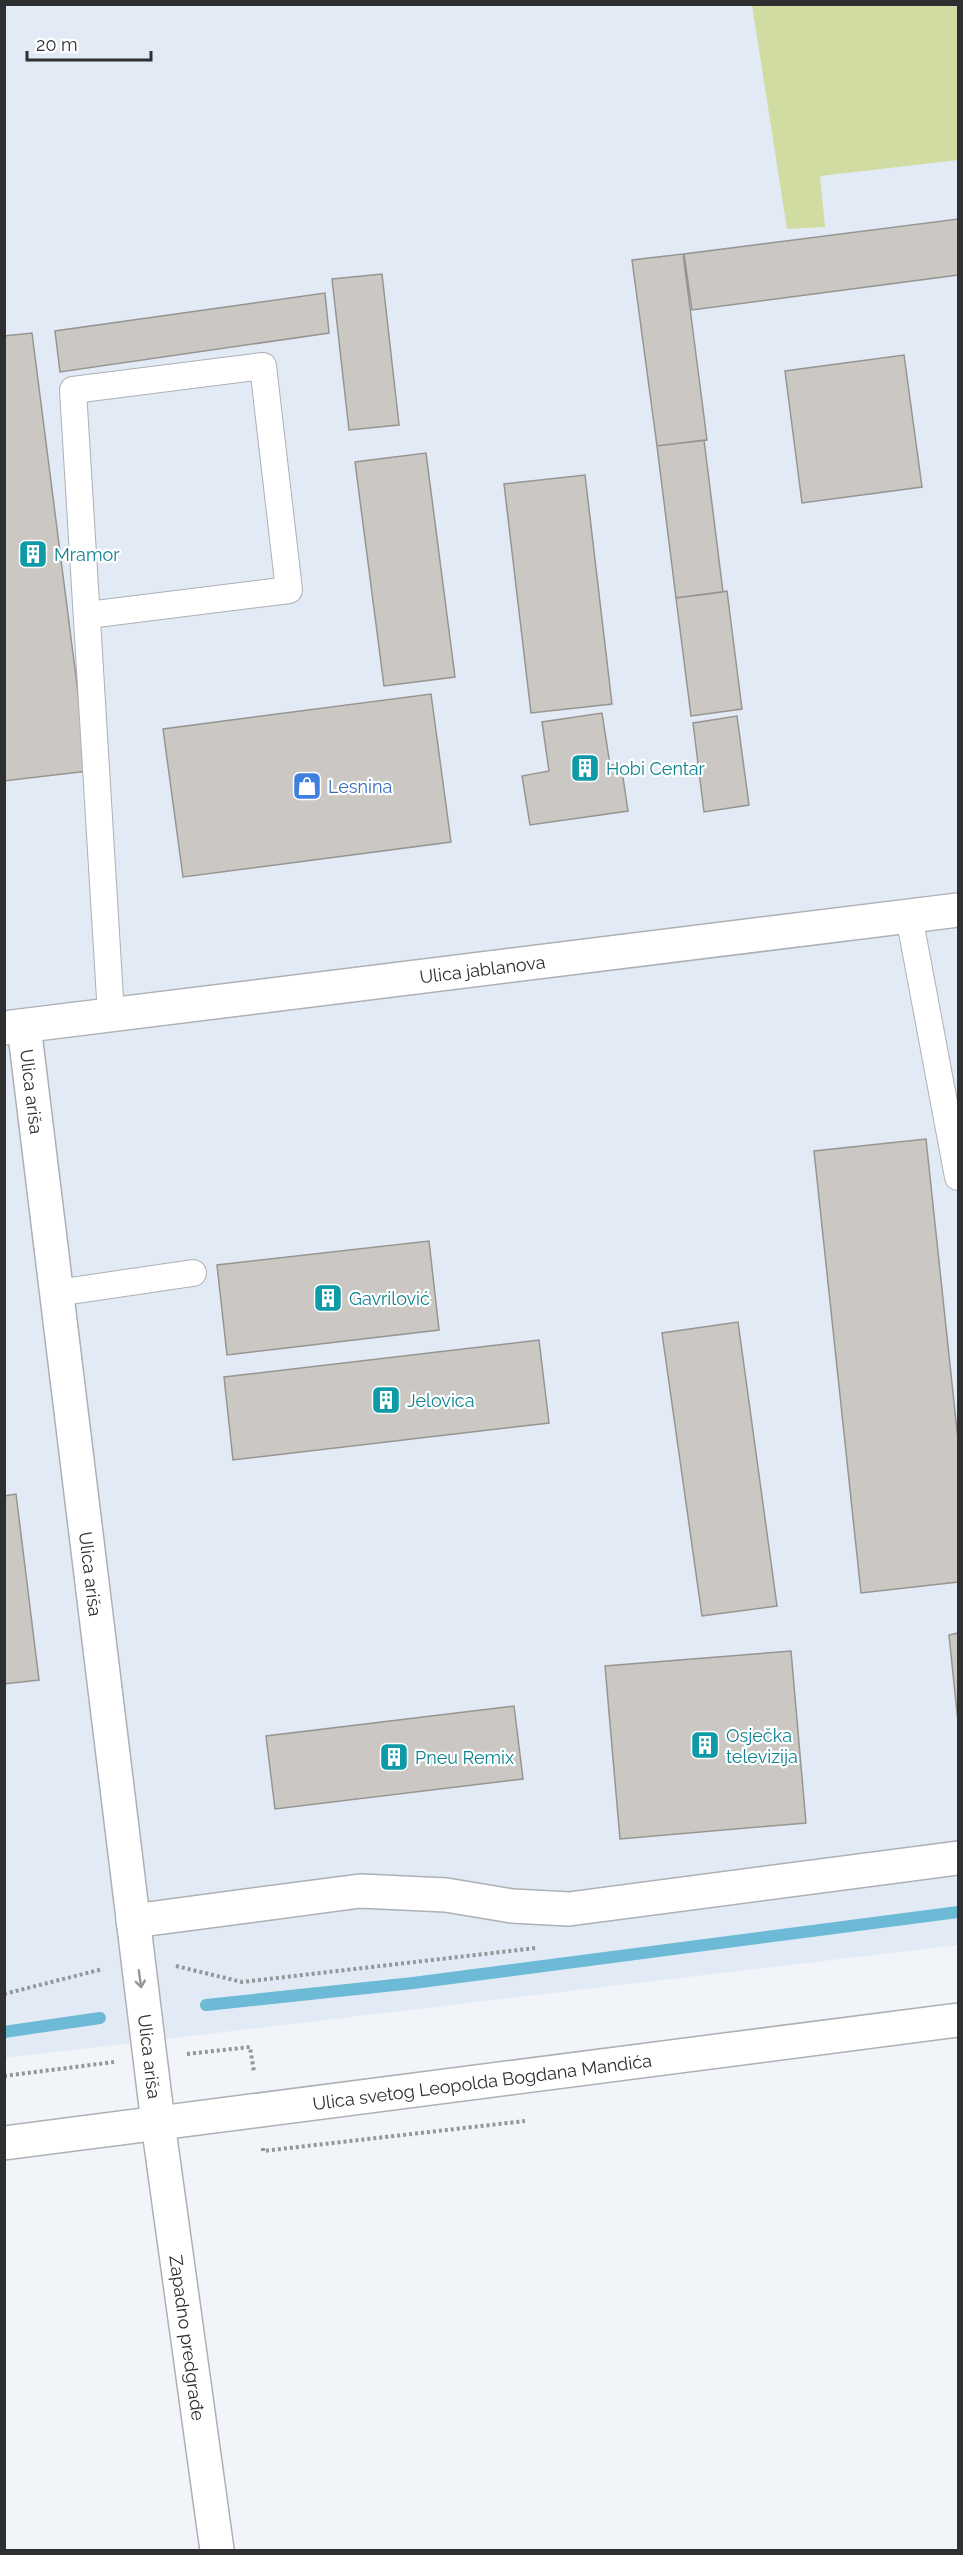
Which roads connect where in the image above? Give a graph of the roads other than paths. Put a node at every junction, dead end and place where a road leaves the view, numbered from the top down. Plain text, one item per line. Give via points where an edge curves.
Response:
1 (88, 615) junction
2 (958, 910) edge
3 (909, 916) junction
4 (111, 1015) junction
5 (14, 1027) edge
6 (958, 1177) edge
7 (193, 1274) dead end
8 (57, 1293) junction
9 (958, 1858) edge
10 (133, 1921) junction
11 (958, 2020) edge
12 (158, 2123) junction
13 (4, 2143) edge
14 (217, 2550) edge

1 - 1 lane via 73,390 263,366 289,590
1 - 4 lane
2 - 3 street, Ulica jablanova
3 - 4 street, Ulica jablanova
3 - 6 lane
4 - 5 street, Ulica jablanova
5 - 8 street, Ulica ariša
7 - 8 lane
8 - 10 street, Ulica ariša
9 - 10 street via 569,1909 512,1906 446,1895 360,1892
10 -> 12 street, Ulica ariša
11 - 12 street, Ulica svetog Leopolda Bogdana Mandića
12 - 13 street, Ulica svetog Leopolda Bogdana Mandića
12 - 14 street, Zapadno predgrađe

